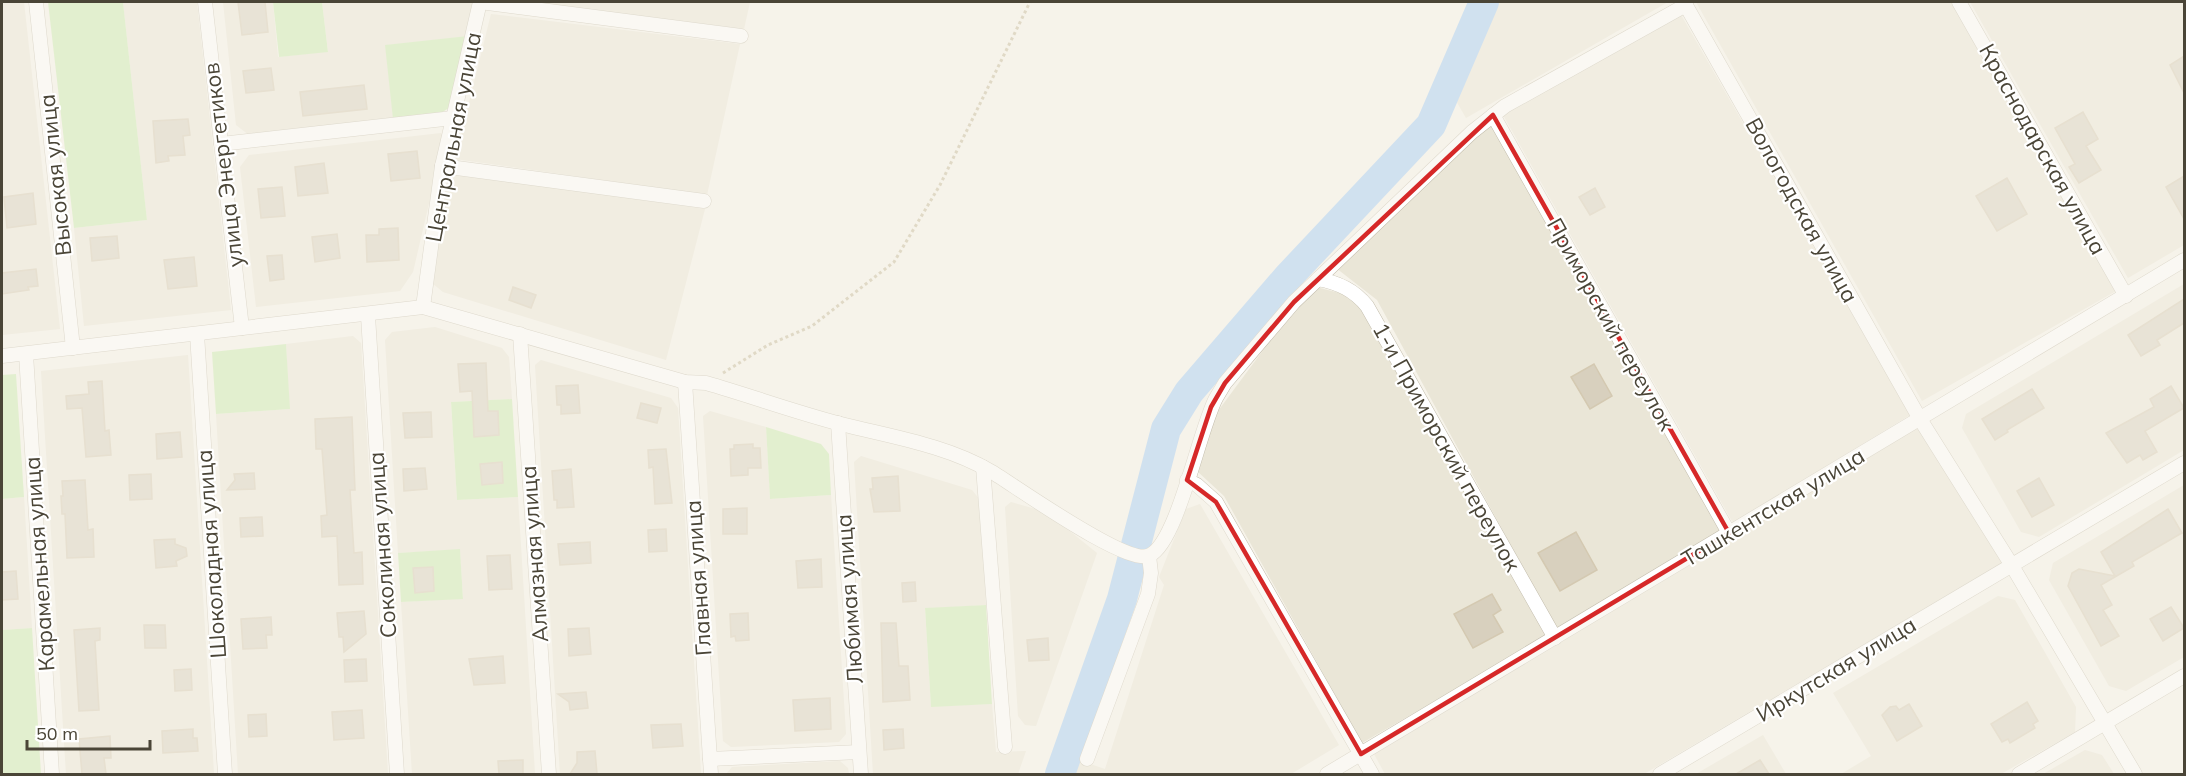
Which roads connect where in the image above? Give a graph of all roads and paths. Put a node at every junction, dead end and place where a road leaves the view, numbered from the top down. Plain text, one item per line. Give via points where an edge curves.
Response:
1 (36, 2) edge
2 (205, 2) edge
3 (480, 2) edge
4 (1030, 2) edge
5 (1959, 2) edge
6 (1685, 3) edge
7 (741, 36) dead end
8 (1493, 115) junction
9 (453, 118) junction
10 (221, 144) junction
11 (442, 166) junction
12 (704, 201) dead end
13 (2184, 261) edge
14 (1318, 279) junction
15 (2126, 296) junction
16 (423, 308) junction
17 (368, 316) junction
18 (242, 328) junction
19 (197, 333) junction
20 (520, 334) junction
21 (73, 348) junction
22 (26, 354) junction
23 (2, 356) edge
24 (686, 382) junction
25 (706, 383) junction
26 (1920, 419) junction
27 (838, 423) junction
28 (2184, 463) edge
29 (982, 467) junction
30 (1187, 480) junction
31 (1729, 533) junction
32 (1136, 555) junction
33 (2011, 564) junction
34 (1555, 638) junction
35 (2184, 676) edge
36 (2106, 724) junction
37 (1005, 747) dead end
38 (859, 752) junction
39 (1361, 754) junction
40 (710, 759) junction
41 (1087, 759) dead end
42 (52, 774) edge
43 (225, 774) edge
44 (397, 774) edge
45 (549, 774) edge
46 (711, 774) edge
47 (861, 774) edge
48 (1327, 774) edge
49 (1372, 774) edge
50 (1660, 774) edge
51 (2019, 774) edge
52 (2135, 774) edge

1 - 21 street, Высокая улица
2 - 10 street, улица Энергетиков
3 - 7 street
3 - 9 street, Центральная улица
4 - 25 path via 940,185 894,262 813,326 768,345
5 - 15 street, Краснодарская улица
6 - 8 street
6 - 26 street, Вологодская улица
8 - 14 street
8 - 31 street, Приморский переулок
9 - 10 street
9 - 11 street, Центральная улица
10 - 18 street, улица Энергетиков
11 - 12 street
11 - 16 street, Центральная улица
13 - 15 street, Ташкентская улица
14 - 30 street via 1225,383 1211,407
14 - 34 street, 1-и Приморский переулок via 1346,287 1367,306
15 - 26 street, Ташкентская улица
16 - 17 street
16 - 20 street
17 - 18 street
17 - 44 street, Соколиная улица
18 - 19 street
19 - 21 street
19 - 43 street, Шоколадная улица
20 - 24 street
20 - 45 street, Алмазная улица
21 - 22 street
22 - 23 street
22 - 42 street, Карамельная улица
24 - 25 street
24 - 40 street, Главная улица
25 - 27 street
26 - 31 street, Ташкентская улица
26 - 33 street, Вологодская улица
27 - 29 street via 935,447
27 - 38 street, Любимая улица
28 - 33 street, Иркутская улица
29 - 32 street
29 - 37 street
30 - 32 street via 1165,540 1157,551
30 - 39 street via 1216,502
31 - 34 street, Ташкентская улица
32 - 41 street via 1151,573 1148,594
33 - 36 street, Вологодская улица
33 - 50 street, Иркутская улица
34 - 39 street, Ташкентская улица
35 - 36 street
36 - 51 street
36 - 52 street, Вологодская улица
38 - 40 street
38 - 47 street, Любимая улица
39 - 48 street, Ташкентская улица
39 - 49 street
40 - 46 street, Главная улица

